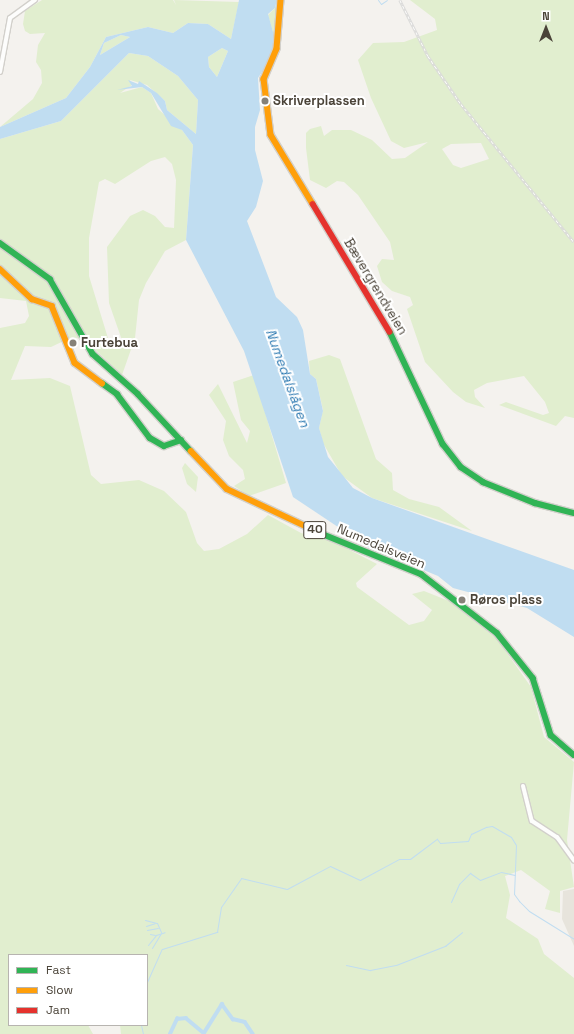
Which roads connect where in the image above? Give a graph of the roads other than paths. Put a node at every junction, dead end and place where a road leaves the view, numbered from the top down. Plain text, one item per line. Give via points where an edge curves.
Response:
1 (35, 0) edge
2 (281, 0) edge
3 (0, 72) edge
4 (0, 243) edge
5 (0, 247) edge
6 (37, 268) junction
7 (0, 269) edge
8 (181, 440) junction
9 (574, 512) edge
10 (574, 755) edge
11 (522, 786) dead end
12 (574, 860) edge

1 - 3 street via 10,18
2 - 9 main road, Bævergrendveien via 277,48 264,79 271,135 387,327 443,444 461,467 483,482 535,503
4 - 6 main road, Numedalsveien / 40
5 - 6 main road, Numedalsveien / 40
6 - 8 main road, Numedalsveien / 40 via 58,289 93,354 138,394
7 - 8 main road via 32,299 52,306 75,363 117,394 157,444 169,446
8 - 10 main road, Numedalsveien / 40 via 234,494 366,555 414,571 470,611 503,640 524,665 536,685 549,732
11 - 12 street via 532,821 557,837

